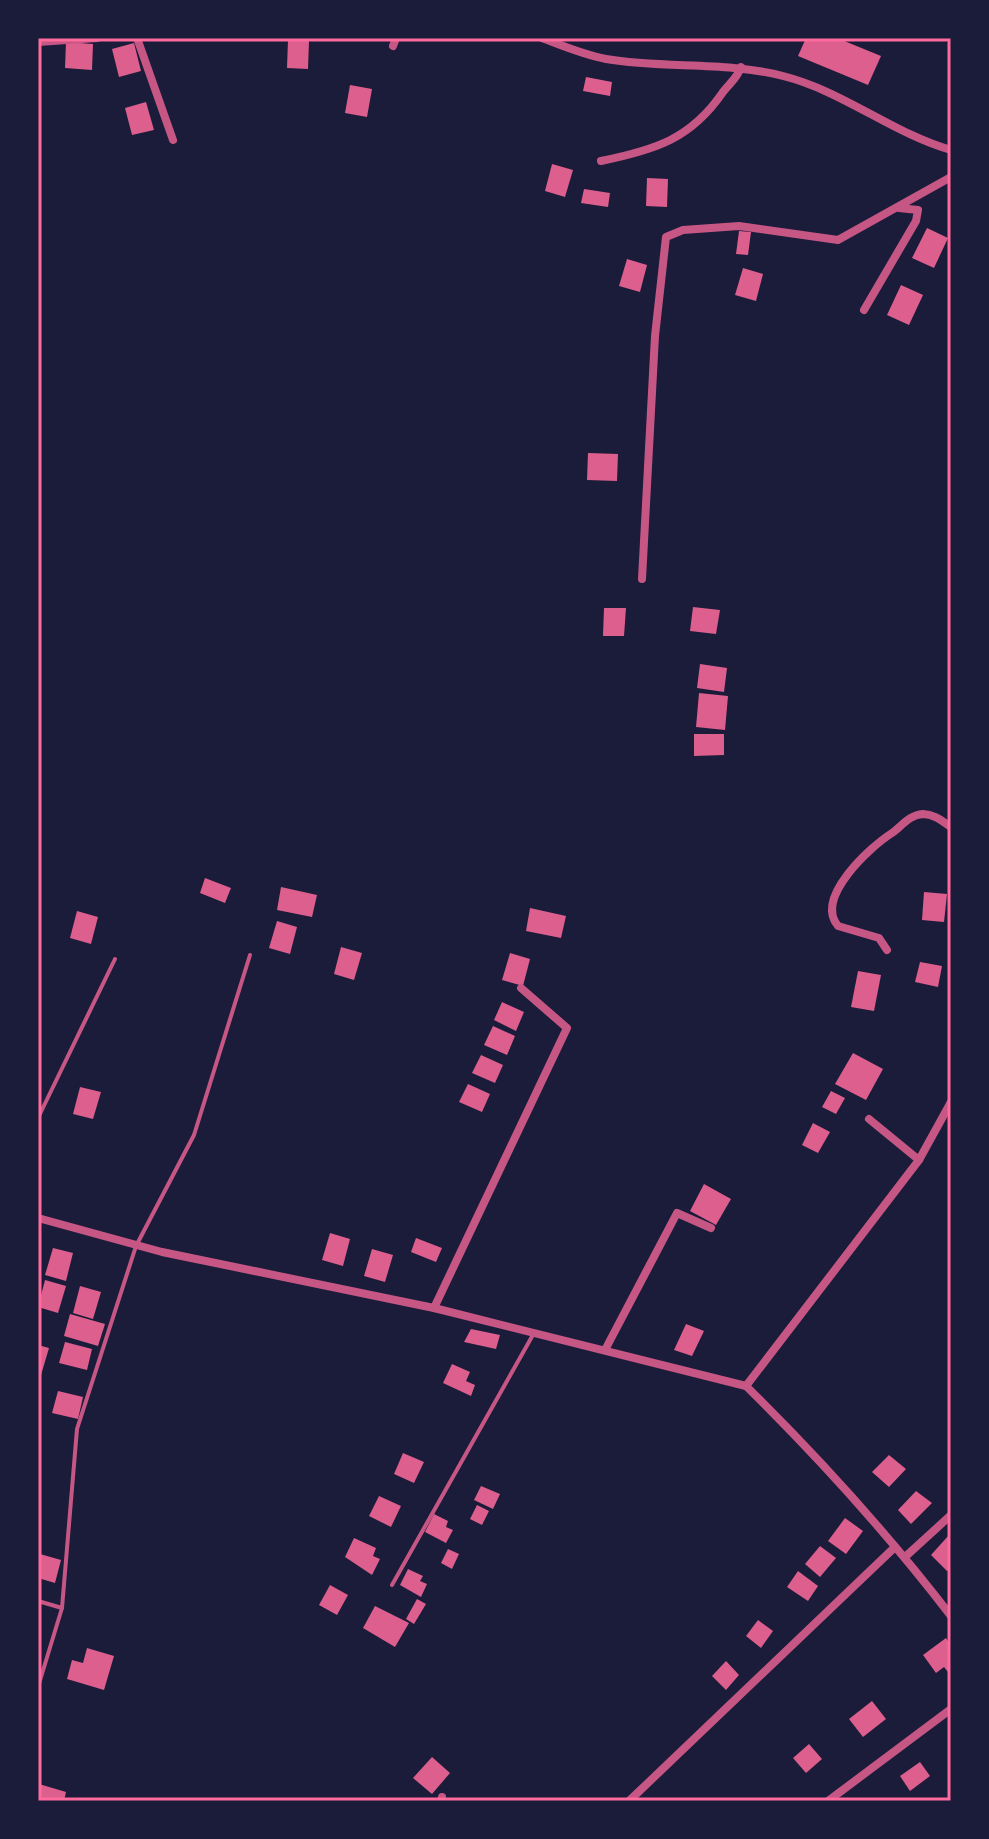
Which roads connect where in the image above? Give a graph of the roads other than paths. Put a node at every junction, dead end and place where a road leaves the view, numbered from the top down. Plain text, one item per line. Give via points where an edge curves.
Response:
1 (97, 38) edge
2 (137, 38) edge
3 (542, 38) edge
4 (38, 42) edge
5 (741, 67) junction
6 (173, 140) dead end
7 (951, 150) edge
8 (601, 161) dead end
9 (951, 177) edge
10 (899, 208) junction
11 (864, 310) dead end
12 (642, 579) dead end
13 (951, 827) edge
14 (887, 950) dead end
15 (250, 955) dead end
16 (115, 959) dead end
17 (521, 988) dead end
18 (951, 1102) edge
19 (38, 1118) edge
20 (869, 1119) dead end
21 (919, 1160) junction
22 (38, 1218) edge
23 (711, 1228) dead end
24 (136, 1246) junction
25 (434, 1308) junction
26 (535, 1332) junction
27 (605, 1350) junction
28 (746, 1386) junction
29 (951, 1515) edge
30 (895, 1547) junction
31 (905, 1557) junction
32 (392, 1585) dead end
33 (38, 1601) edge
34 (62, 1608) junction
35 (951, 1616) edge
36 (38, 1687) edge
37 (951, 1709) edge
38 (629, 1801) edge
39 (828, 1801) edge

1 - 4 street
2 - 6 street
3 - 5 street via 605,59
5 - 7 street via 803,81
5 - 8 street via 692,128 648,149
9 - 10 street
10 - 11 street via 918,210 916,221
10 - 12 street via 838,240 739,226 683,230 666,237
13 - 14 street via 931,815 910,818 859,858 832,904 838,926 879,938
15 - 24 lane via 194,1135
16 - 19 lane
17 - 25 street via 567,1028
18 - 21 street
20 - 21 street
21 - 28 street
22 - 24 street
23 - 27 street via 677,1213
24 - 25 street
24 - 34 lane via 77,1429
25 - 26 street
26 - 27 street
26 - 32 lane
27 - 28 street
28 - 30 street via 811,1450
29 - 31 street
30 - 31 street
30 - 38 street
31 - 35 street
33 - 34 lane
34 - 36 lane
37 - 39 street

